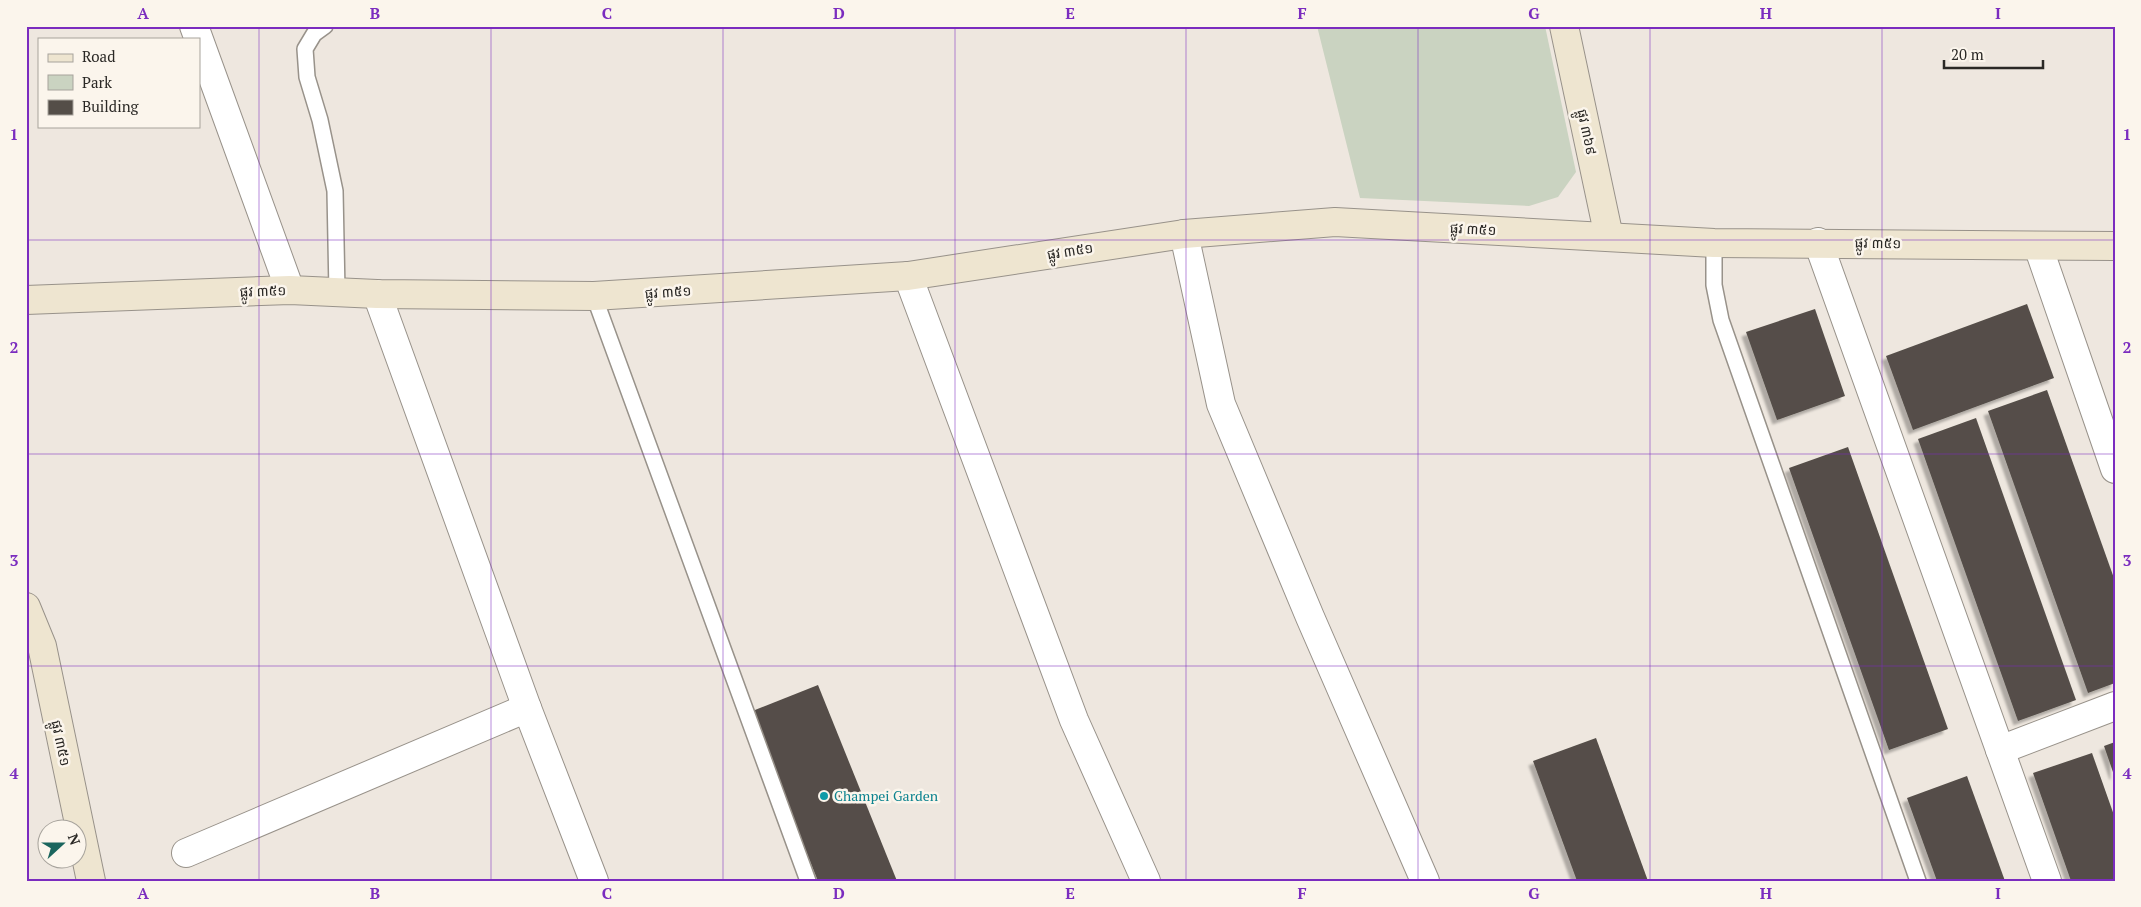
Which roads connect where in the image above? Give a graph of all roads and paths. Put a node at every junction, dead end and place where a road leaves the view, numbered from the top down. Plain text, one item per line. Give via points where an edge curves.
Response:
1 (194, 26) edge
2 (325, 26) edge
3 (1564, 26) edge
4 (198, 38) edge
5 (200, 42) edge
6 (1184, 234) junction
7 (1609, 237) junction
8 (1818, 242) junction
9 (1714, 243) junction
10 (2038, 246) junction
11 (2115, 246) edge
12 (908, 276) junction
13 (290, 290) junction
14 (337, 292) junction
15 (377, 294) junction
16 (594, 296) junction
17 (26, 300) edge
18 (2115, 469) edge
19 (26, 608) edge
20 (2115, 706) edge
21 (527, 708) junction
22 (2000, 750) junction
23 (186, 853) dead end
24 (91, 881) edge
25 (594, 881) edge
26 (808, 881) edge
27 (1146, 881) edge
28 (1425, 881) edge
29 (1918, 881) edge
30 (2047, 881) edge

1 - 4 street
2 - 14 lane via 314,34 305,49 307,77 335,191
3 - 7 street, ផ្លូវ ៣៦៩
5 - 13 street
6 - 7 street, ផ្លូវ ៣៥១ via 1334,222
6 - 12 street, ផ្លូវ ៣៥១
6 - 28 street via 1221,404
7 - 9 street, ផ្លូវ ៣៥១
8 - 9 street, ផ្លូវ ៣៥១
8 - 10 street, ផ្លូវ ៣៥១
8 - 22 street
9 - 29 lane via 1714,285 1721,320
10 - 11 street, ផ្លូវ ៣៥១
10 - 18 street
12 - 16 street, ផ្លូវ ៣៥១
12 - 27 street via 1074,720
13 - 14 street, ផ្លូវ ៣៥១
13 - 17 street, ផ្លូវ ៣៥១
14 - 15 street, ផ្លូវ ៣៥១
15 - 16 street, ផ្លូវ ៣៥១
15 - 21 street
16 - 26 lane
19 - 24 street, ផ្លូវ ៣៥១ via 42,646
20 - 22 street
21 - 23 street
21 - 25 street
22 - 30 street

